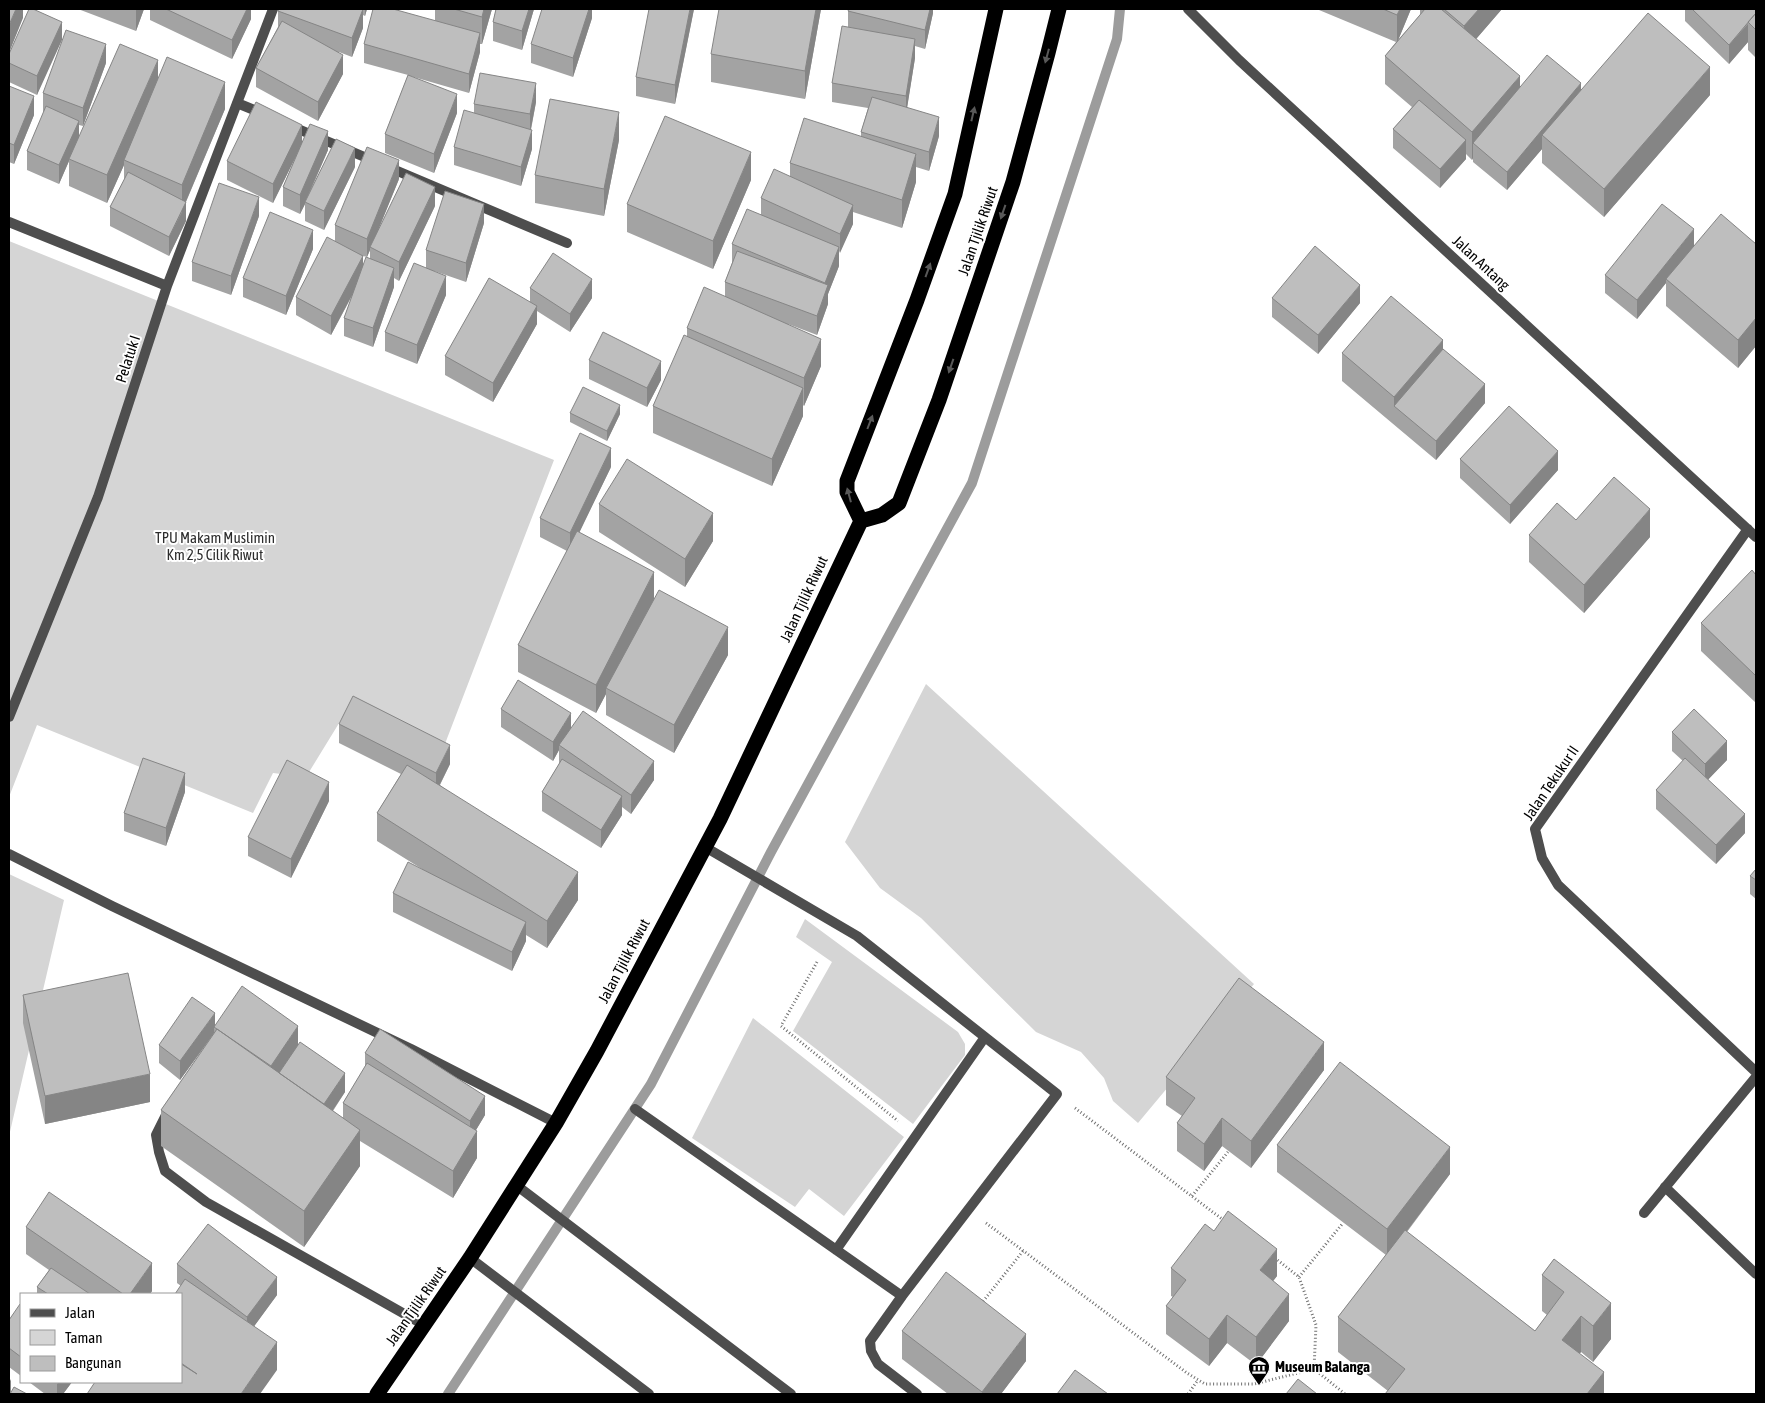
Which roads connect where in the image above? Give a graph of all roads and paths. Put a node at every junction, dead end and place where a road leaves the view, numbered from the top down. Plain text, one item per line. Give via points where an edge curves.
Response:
1 (273, 9) edge
2 (996, 9) edge
3 (1058, 9) edge
4 (1188, 9) edge
5 (237, 103) junction
6 (9, 222) edge
7 (567, 243) dead end
8 (167, 286) junction
9 (861, 521) junction
10 (1748, 529) junction
11 (1756, 537) edge
12 (9, 717) edge
13 (705, 847) junction
14 (9, 854) edge
15 (817, 962) dead end
16 (985, 1038) junction
17 (1756, 1072) edge
18 (1756, 1077) edge
19 (1057, 1094) junction
20 (170, 1106) edge
21 (635, 1109) dead end
22 (556, 1123) junction
23 (916, 1136) junction
24 (1228, 1152) dead end
25 (516, 1185) junction
26 (1665, 1187) junction
27 (1192, 1196) junction
28 (968, 1210) junction
29 (1644, 1213) dead end
30 (1228, 1223) edge
31 (1343, 1223) dead end
32 (836, 1250) junction
33 (1023, 1251) junction
34 (1268, 1253) edge
35 (470, 1258) junction
36 (1756, 1274) edge
37 (1299, 1277) junction
38 (902, 1296) junction
39 (976, 1310) edge
40 (424, 1326) junction
41 (1314, 1369) junction
42 (1198, 1380) junction
43 (377, 1394) edge
44 (649, 1394) edge
45 (791, 1394) edge
46 (917, 1394) edge
47 (1188, 1394) edge
48 (1345, 1394) edge

1 - 5 street, Pelatuk I
9 -> 2 highway via 847,492 847,481 955,194
3 -> 9 highway, Jalan Tjilik Riwut via 1013,182 939,400 899,503 882,515
4 - 10 street, Jalan Antang via 1239,60
5 - 7 street
5 - 8 street, Pelatuk I
6 - 8 street
8 - 12 street, Pelatuk I via 98,497
9 - 13 highway, Jalan Tjilik Riwut
10 - 11 street, Jalan Antang
10 - 17 street, Jalan Tekukur II via 1535,829 1542,858 1558,885
13 - 16 street via 857,936
13 - 22 highway, Jalan Tjilik Riwut
14 - 22 street via 121,911 411,1048
15 - 23 path via 781,1026
16 - 19 street
16 - 23 street
18 - 26 street
19 - 27 path
19 - 28 street
20 - 40 street via 156,1135 165,1172 206,1202
21 - 32 street
22 - 25 highway, Jalan Tjilik Riwut
23 - 32 street
24 - 27 path
25 - 35 highway, Jalan Tjilik Riwut
25 - 45 street
26 - 29 street
26 - 36 street
27 - 30 path
28 - 33 path
28 - 38 street
31 - 37 path
32 - 38 street
33 - 39 path
33 - 42 path
34 - 37 path
35 - 40 highway, Jalan Tjilik Riwut
35 - 44 street
37 - 41 path via 1316,1325
38 - 46 street via 870,1341 871,1351 878,1364
40 - 43 highway, Jalan Tjilik Riwut
41 - 42 path via 1254,1384 1205,1384
41 - 48 path
42 - 47 path

